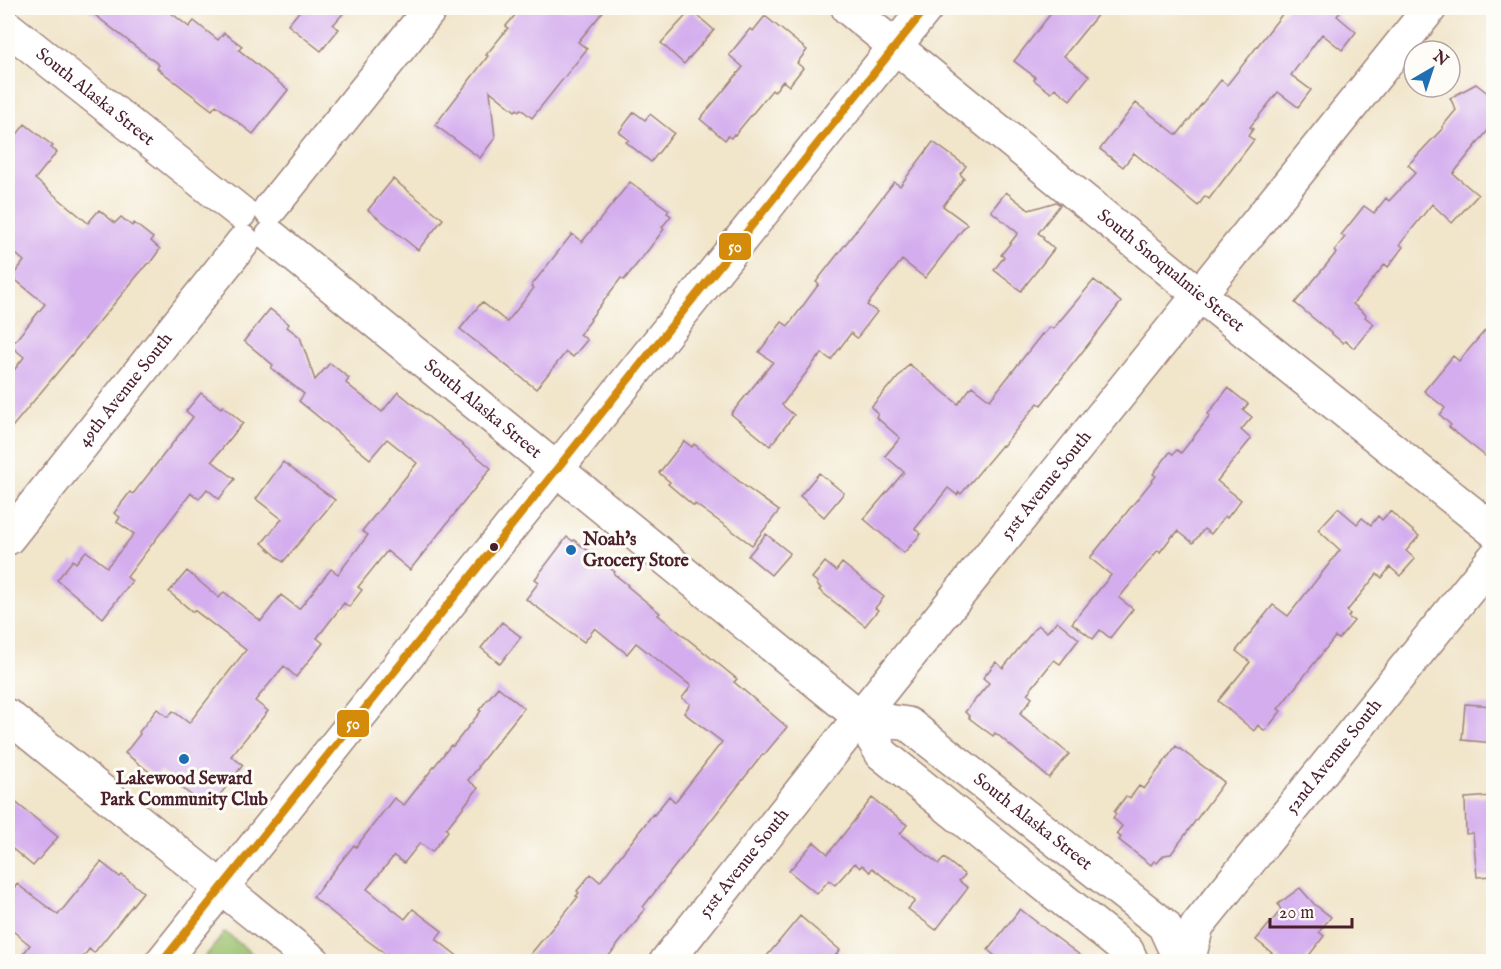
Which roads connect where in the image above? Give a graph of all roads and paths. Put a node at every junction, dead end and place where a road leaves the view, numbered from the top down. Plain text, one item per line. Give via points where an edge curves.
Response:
1 (431, 8) edge
2 (848, 8) edge
3 (926, 8) edge
4 (1430, 8) edge
5 (8, 28) edge
6 (896, 45) junction
7 (256, 225) junction
8 (1200, 296) junction
9 (556, 468) junction
10 (1494, 531) edge
11 (8, 538) edge
12 (1494, 558) edge
13 (8, 716) edge
14 (860, 717) junction
15 (221, 886) junction
16 (162, 962) edge
17 (314, 962) edge
18 (666, 962) edge
19 (1132, 962) edge
20 (1181, 962) edge
21 (1188, 962) edge

1 - 7 street, 49th Avenue South
2 - 6 street, South Snoqualmie Street
3 - 6 street
4 - 8 street, 51st Avenue South
5 - 7 street, South Alaska Street
6 - 8 street, South Snoqualmie Street
6 - 9 street
7 - 9 street, South Alaska Street
7 - 11 street, 49th Avenue South
8 - 10 street, South Snoqualmie Street
8 - 14 street, 51st Avenue South
9 - 14 street, South Alaska Street
9 - 15 street
12 - 21 street, 52nd Avenue South via 1197,926
13 - 15 street
14 - 18 street, 51st Avenue South
14 - 19 street, South Alaska Street via 882,754 1127,951
14 - 20 street, South Alaska Street via 908,724 1164,925
15 - 16 street
15 - 17 street

